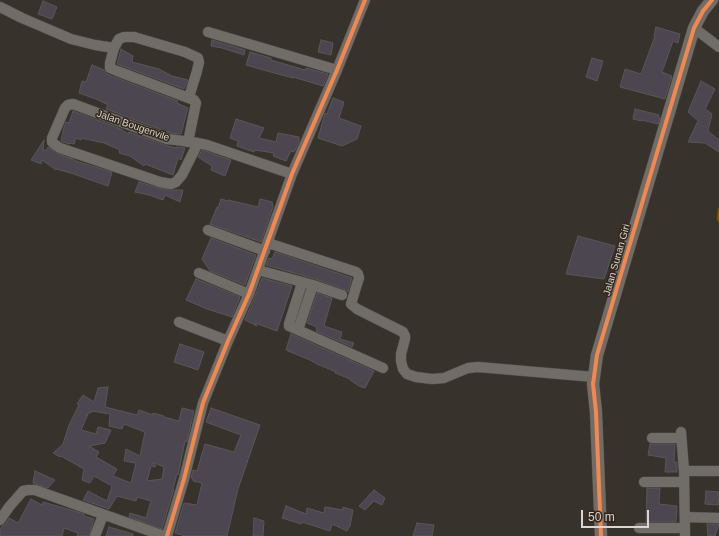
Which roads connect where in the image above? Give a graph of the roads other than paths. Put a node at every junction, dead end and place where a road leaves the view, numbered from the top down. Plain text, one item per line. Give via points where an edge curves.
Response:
1 (365, 0) edge
2 (712, 0) edge
3 (0, 7) edge
4 (694, 28) junction
5 (208, 32) dead end
6 (719, 46) edge
7 (114, 48) junction
8 (337, 70) junction
9 (189, 97) junction
10 (193, 143) junction
11 (292, 174) junction
12 (208, 230) dead end
13 (267, 247) junction
14 (258, 270) junction
15 (199, 273) dead end
16 (302, 283) junction
17 (313, 285) junction
18 (249, 294) junction
19 (342, 295) dead end
20 (179, 322) dead end
21 (298, 330) junction
22 (228, 341) junction
23 (383, 368) dead end
24 (594, 377) junction
25 (652, 438) dead end
26 (719, 470) edge
27 (684, 476) junction
28 (644, 482) dead end
29 (103, 515) junction
30 (685, 517) junction
31 (719, 518) edge
32 (0, 520) edge
33 (639, 528) dead end
34 (685, 532) edge
35 (95, 536) edge
36 (165, 536) edge
37 (601, 536) edge

1 - 8 street
2 - 4 street, Jalan Sunan Giri
3 - 7 street via 71,39
4 - 6 street
4 - 24 street, Jalan Sunan Giri via 598,355
5 - 8 street
7 - 9 street via 110,68
7 - 9 street via 119,39 134,37 198,58
8 - 11 street
9 - 10 street via 196,103
10 - 10 street, Jalan Bougenvile via 182,175 171,184 60,148 52,142 52,138 65,108 73,104 167,139
10 - 11 street, Jalan Bougenvile via 207,145
11 - 13 street
12 - 13 street
13 - 14 street
13 - 24 street via 356,272 359,278 351,304 403,332 405,339 401,361 402,369 407,374 416,377 444,378 468,368 478,367
14 - 16 street
14 - 18 street
15 - 18 street
16 - 17 street
16 - 21 street via 289,324
17 - 19 street
17 - 21 street
18 - 22 street
20 - 22 street
21 - 23 street
22 - 36 street via 203,403 184,479
24 - 37 street, Jalan Sunan Giri
25 - 27 street via 681,435
26 - 27 street
27 - 28 street
27 - 30 street
29 - 32 street via 35,490 28,490 20,495
29 - 35 street
29 - 36 street
30 - 31 street
30 - 34 street
33 - 34 street

